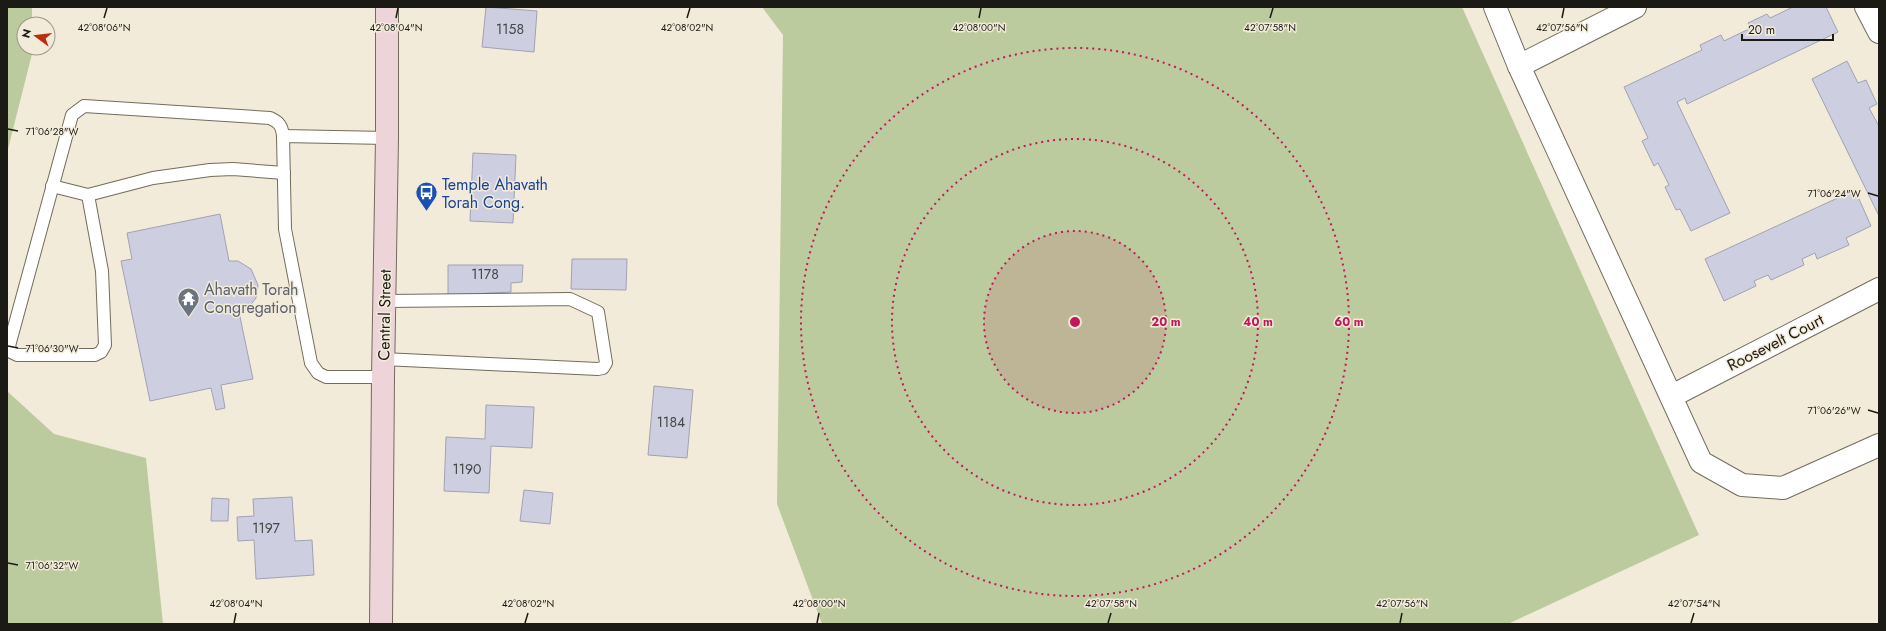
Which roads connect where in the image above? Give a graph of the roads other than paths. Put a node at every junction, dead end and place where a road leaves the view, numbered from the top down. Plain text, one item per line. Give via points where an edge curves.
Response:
1 (387, 7) edge
2 (1495, 7) edge
3 (1635, 7) edge
4 (1866, 7) edge
5 (1879, 32) edge
6 (1519, 66) junction
7 (283, 136) junction
8 (387, 138) junction
9 (284, 173) junction
10 (52, 186) junction
11 (88, 195) junction
12 (1879, 289) edge
13 (384, 301) junction
14 (383, 368) junction
15 (1672, 396) junction
16 (1879, 444) edge
17 (381, 624) edge

1 - 8 main road, Central Street
2 - 6 street
3 - 6 street
4 - 5 street
6 - 15 street
7 - 8 lane
7 - 9 lane
7 - 10 lane via 278,121 270,118 84,106 72,115
8 - 13 main road, Central Street
9 - 11 lane via 210,170 153,178
9 - 14 lane via 285,229 311,363 326,378
10 - 11 lane
10 - 11 lane via 9,346 11,352 17,355 95,355 101,352 105,345 102,270
12 - 15 street, Roosevelt Court
13 - 14 main road, Central Street
13 - 14 lane via 570,299 598,312 606,363 598,370
14 - 17 main road, Central Street
15 - 16 street via 1701,462 1742,485 1783,488

